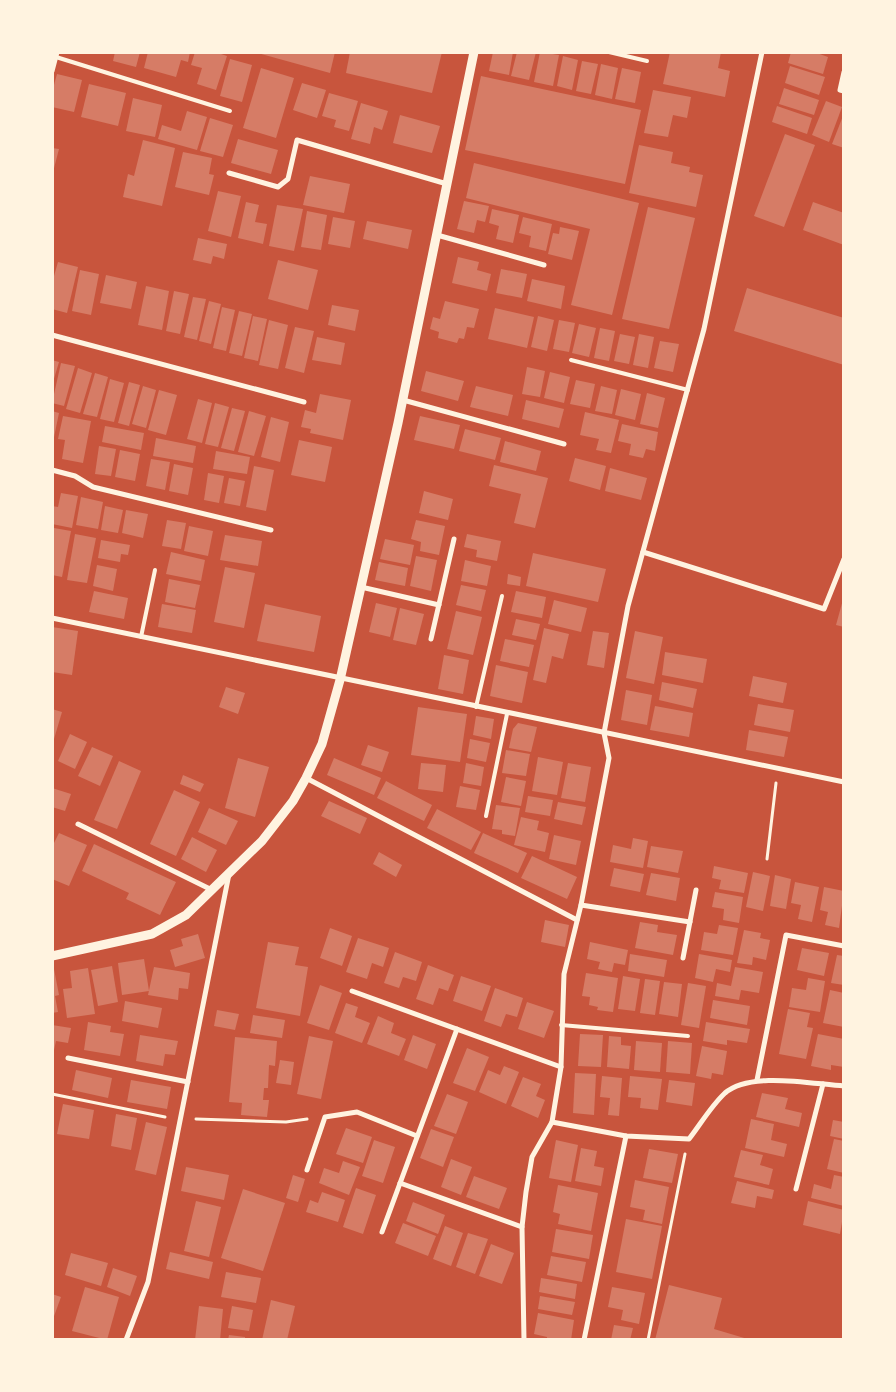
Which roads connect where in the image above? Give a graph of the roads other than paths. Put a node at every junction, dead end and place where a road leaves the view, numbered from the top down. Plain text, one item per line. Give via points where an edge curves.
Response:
1 (474, 52) edge
2 (609, 52) edge
3 (762, 52) edge
4 (57, 55) edge
5 (647, 61) dead end
6 (52, 71) edge
7 (844, 72) edge
8 (844, 91) edge
9 (230, 111) dead end
10 (229, 173) dead end
11 (447, 184) junction
12 (437, 236) junction
13 (544, 264) dead end
14 (52, 335) edge
15 (571, 360) dead end
16 (688, 390) junction
17 (403, 400) junction
18 (304, 402) dead end
19 (564, 444) dead end
20 (52, 470) edge
21 (271, 530) dead end
22 (454, 539) dead end
23 (643, 552) junction
24 (844, 560) edge
25 (155, 570) dead end
26 (361, 587) junction
27 (502, 596) dead end
28 (439, 605) junction
29 (52, 618) edge
30 (141, 637) junction
31 (431, 639) dead end
32 (340, 680) junction
33 (476, 707) junction
34 (507, 714) junction
35 (604, 734) junction
36 (306, 778) junction
37 (844, 782) edge
38 (486, 816) dead end
39 (78, 824) dead end
40 (229, 874) junction
41 (213, 890) junction
42 (696, 890) dead end
43 (581, 905) junction
44 (577, 920) junction
45 (690, 922) junction
46 (844, 946) edge
47 (52, 956) edge
48 (683, 958) dead end
49 (352, 991) dead end
50 (561, 1025) junction
51 (457, 1029) junction
52 (688, 1036) dead end
53 (68, 1058) dead end
54 (561, 1067) junction
55 (757, 1080) junction
56 (188, 1082) junction
57 (823, 1084) junction
58 (844, 1086) edge
59 (552, 1122) junction
60 (417, 1136) junction
61 (626, 1136) junction
62 (307, 1170) dead end
63 (400, 1183) junction
64 (796, 1189) dead end
65 (522, 1227) junction
66 (382, 1232) dead end
67 (126, 1340) edge
68 (524, 1340) edge
69 (584, 1340) edge

1 - 11 street
2 - 5 lane
3 - 16 street via 704,329
4 - 6 street
4 - 9 lane
7 - 8 street via 840,90
10 - 11 street via 278,186 288,179 297,140
11 - 12 street
12 - 13 street
12 - 17 street
14 - 18 street
15 - 16 lane
16 - 23 street
17 - 19 street
17 - 26 street
20 - 21 street via 75,476 93,487
22 - 28 street
23 - 24 street via 824,609
23 - 35 street via 628,606
25 - 30 lane
26 - 28 street
26 - 32 street
27 - 33 lane
28 - 31 street
29 - 30 street
30 - 32 street
32 - 33 street
32 - 36 street via 322,744
33 - 34 street
34 - 35 street
34 - 38 lane
35 - 37 street
35 - 43 street via 609,758
36 - 40 street via 293,801 262,841
36 - 44 street
39 - 41 street
40 - 41 street
40 - 56 street
41 - 47 street via 186,915 152,934
42 - 45 street
43 - 44 street
43 - 45 street
44 - 50 street via 564,974
45 - 48 street
46 - 55 street via 786,935
49 - 51 street
50 - 52 lane
50 - 54 street
51 - 54 street
51 - 60 street
53 - 56 street
54 - 59 street
55 - 57 street
55 - 61 street via 726,1093 689,1139
56 - 67 street via 148,1282
57 - 58 street
57 - 64 street
59 - 61 street
59 - 65 street via 532,1157
60 - 62 street via 357,1112 325,1117
60 - 63 street
61 - 69 street
63 - 65 street
63 - 66 street
65 - 68 street

